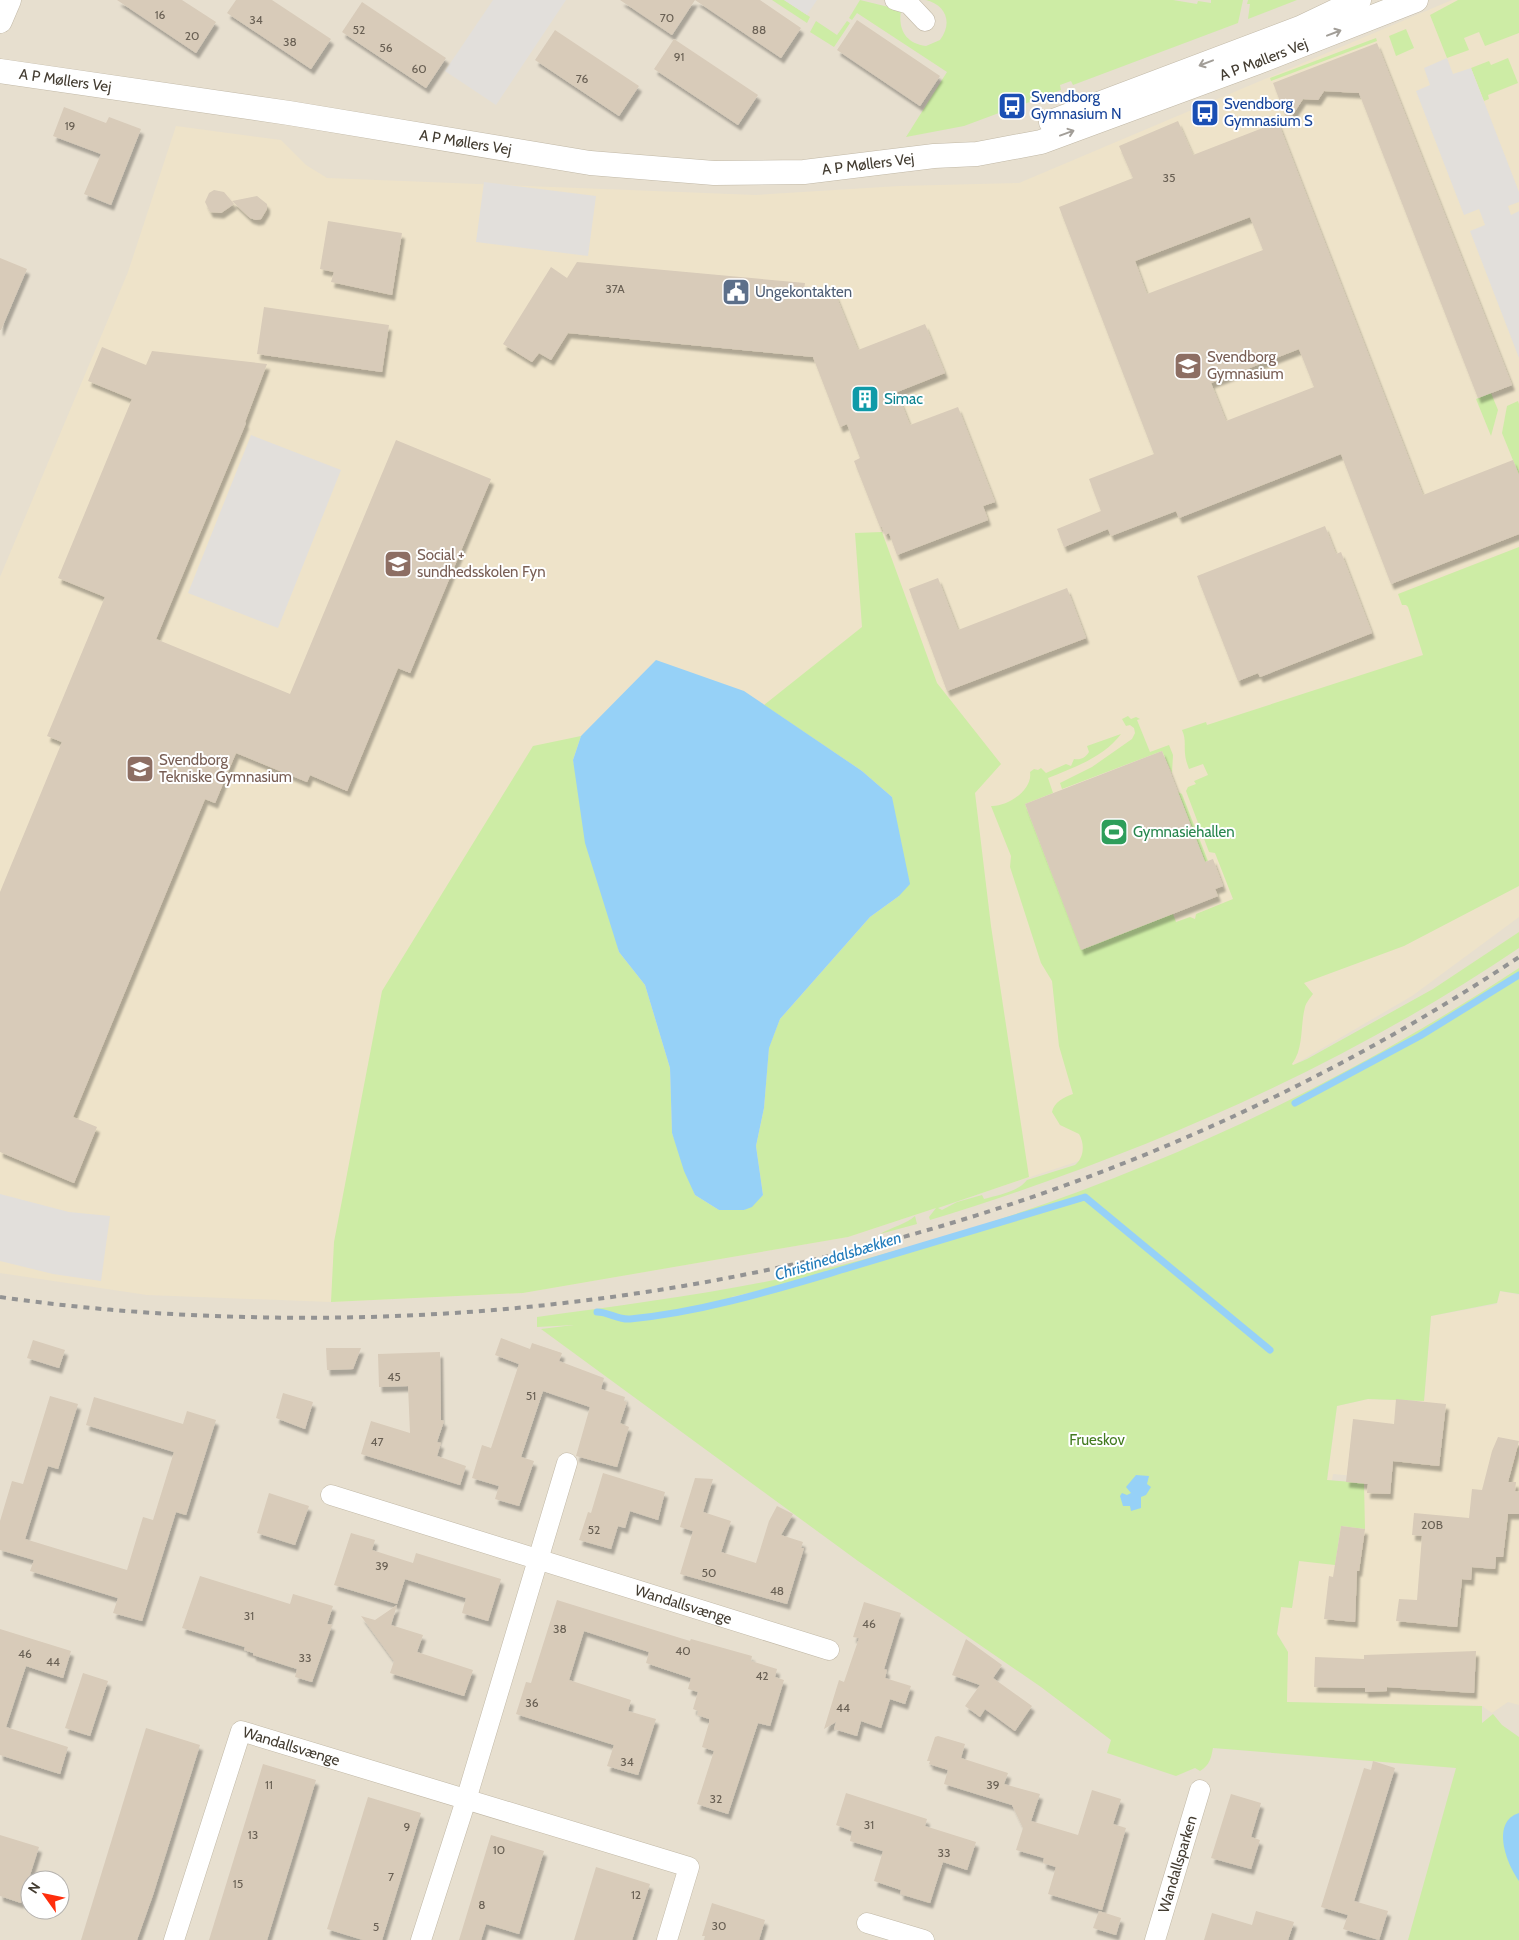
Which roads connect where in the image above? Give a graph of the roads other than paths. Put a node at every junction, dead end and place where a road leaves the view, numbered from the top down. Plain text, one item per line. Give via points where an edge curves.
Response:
1 (9, 0) edge
2 (895, 0) edge
3 (1359, 0) edge
4 (1416, 0) edge
5 (0, 21) edge
6 (925, 21) dead end
7 (0, 71) edge
8 (934, 156) junction
9 (567, 1463) dead end
10 (331, 1495) dead end
11 (538, 1558) junction
12 (829, 1650) dead end
13 (1200, 1790) dead end
14 (466, 1800) junction
15 (867, 1923) dead end
16 (917, 1939) edge
17 (174, 1940) edge
18 (421, 1940) edge
19 (667, 1940) edge
20 (1155, 1940) edge

1 - 5 street
2 - 6 street via 910,4
3 -> 8 street, A P Møllers Vej via 1300,28 1040,126
8 -> 4 street, A P Møllers Vej via 996,152 1054,138
7 - 8 street, A P Møllers Vej via 289,113 581,161 652,168 714,173 804,172
9 - 11 street
10 - 11 street, Wandallsvænge
11 - 12 street, Wandallsvænge
11 - 14 street
13 - 20 street, Wandallsparken
14 - 17 street, Wandallsvænge via 241,1730
14 - 18 street
14 - 19 street, Wandallsvænge via 689,1867
15 - 16 street

